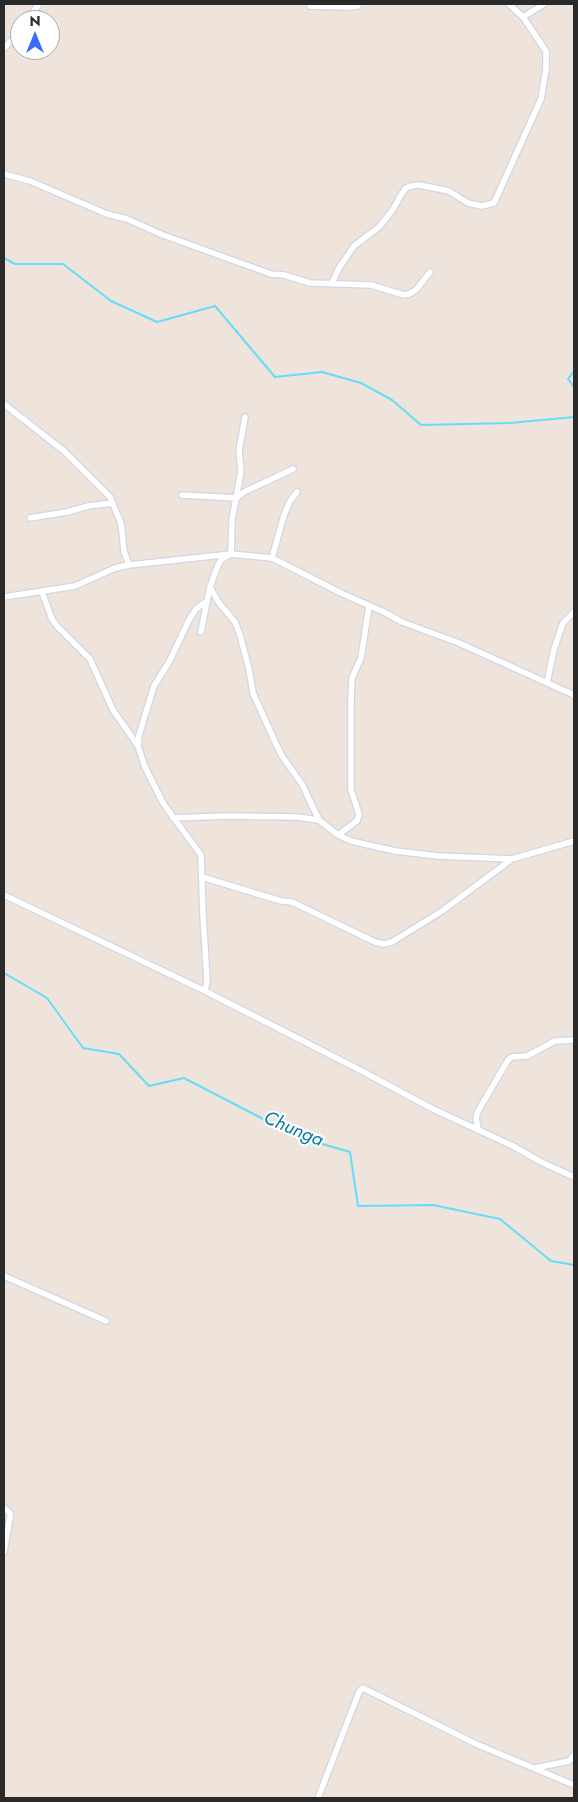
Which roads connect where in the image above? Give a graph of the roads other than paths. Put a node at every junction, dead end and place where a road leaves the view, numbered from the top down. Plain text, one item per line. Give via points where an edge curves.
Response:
1 (359, 4) edge
2 (509, 4) edge
3 (544, 4) edge
4 (310, 6) dead end
5 (523, 18) junction
6 (4, 174) edge
7 (430, 272) dead end
8 (332, 283) junction
9 (4, 404) edge
10 (245, 417) dead end
11 (293, 469) dead end
12 (297, 492) dead end
13 (182, 495) dead end
14 (236, 498) junction
15 (113, 504) junction
16 (30, 518) dead end
17 (231, 554) junction
18 (272, 558) junction
19 (129, 565) junction
20 (210, 587) junction
21 (42, 592) junction
22 (4, 597) edge
23 (207, 601) junction
24 (370, 606) junction
25 (574, 612) edge
26 (201, 632) dead end
27 (547, 683) junction
28 (574, 695) edge
29 (138, 746) junction
30 (174, 818) junction
31 (319, 820) junction
32 (338, 835) junction
33 (574, 841) edge
34 (512, 859) junction
35 (202, 877) junction
36 (4, 895) edge
37 (205, 991) junction
38 (574, 1040) edge
39 (478, 1129) junction
40 (574, 1177) edge
41 (4, 1276) edge
42 (106, 1321) dead end
43 (4, 1508) edge
44 (4, 1552) edge
45 (574, 1755) edge
46 (535, 1768) junction
47 (574, 1785) edge
48 (318, 1798) edge

1 - 4 street via 351,7
2 - 5 street
3 - 5 street
5 - 8 street via 546,52 541,99 494,203 482,206 468,203 442,189 406,188 379,227 354,246
6 - 8 street via 270,274 310,283
7 - 8 street via 422,284 404,295 372,285
9 - 15 street via 64,451
10 - 14 street
11 - 14 street
12 - 18 street via 284,515
13 - 14 street
14 - 17 street
15 - 16 street
15 - 19 street via 121,523
17 - 18 street
17 - 19 street
17 - 20 street via 218,565
18 - 24 street
19 - 21 street via 75,586
20 - 23 street
20 - 31 street via 235,622 253,693 276,744 302,784
21 - 22 street
21 - 29 street via 52,619 90,659 113,710
23 - 26 street
23 - 29 street via 190,618 154,686
24 - 27 street
24 - 32 street via 361,658 352,678 351,790 359,814 357,821
25 - 27 street via 563,623
27 - 28 street
29 - 30 street via 154,786
30 - 31 street via 226,816
30 - 35 street via 201,855
31 - 32 street
32 - 34 street via 395,851
33 - 34 street
34 - 35 street via 442,912 384,944 292,902
35 - 37 street
36 - 37 street
37 - 39 street
38 - 39 street via 548,1043 526,1056 508,1060 478,1111
39 - 40 street
41 - 42 street
43 - 44 street via 10,1513
45 - 46 street via 568,1761
46 - 47 street
46 - 48 street via 476,1744 362,1688

